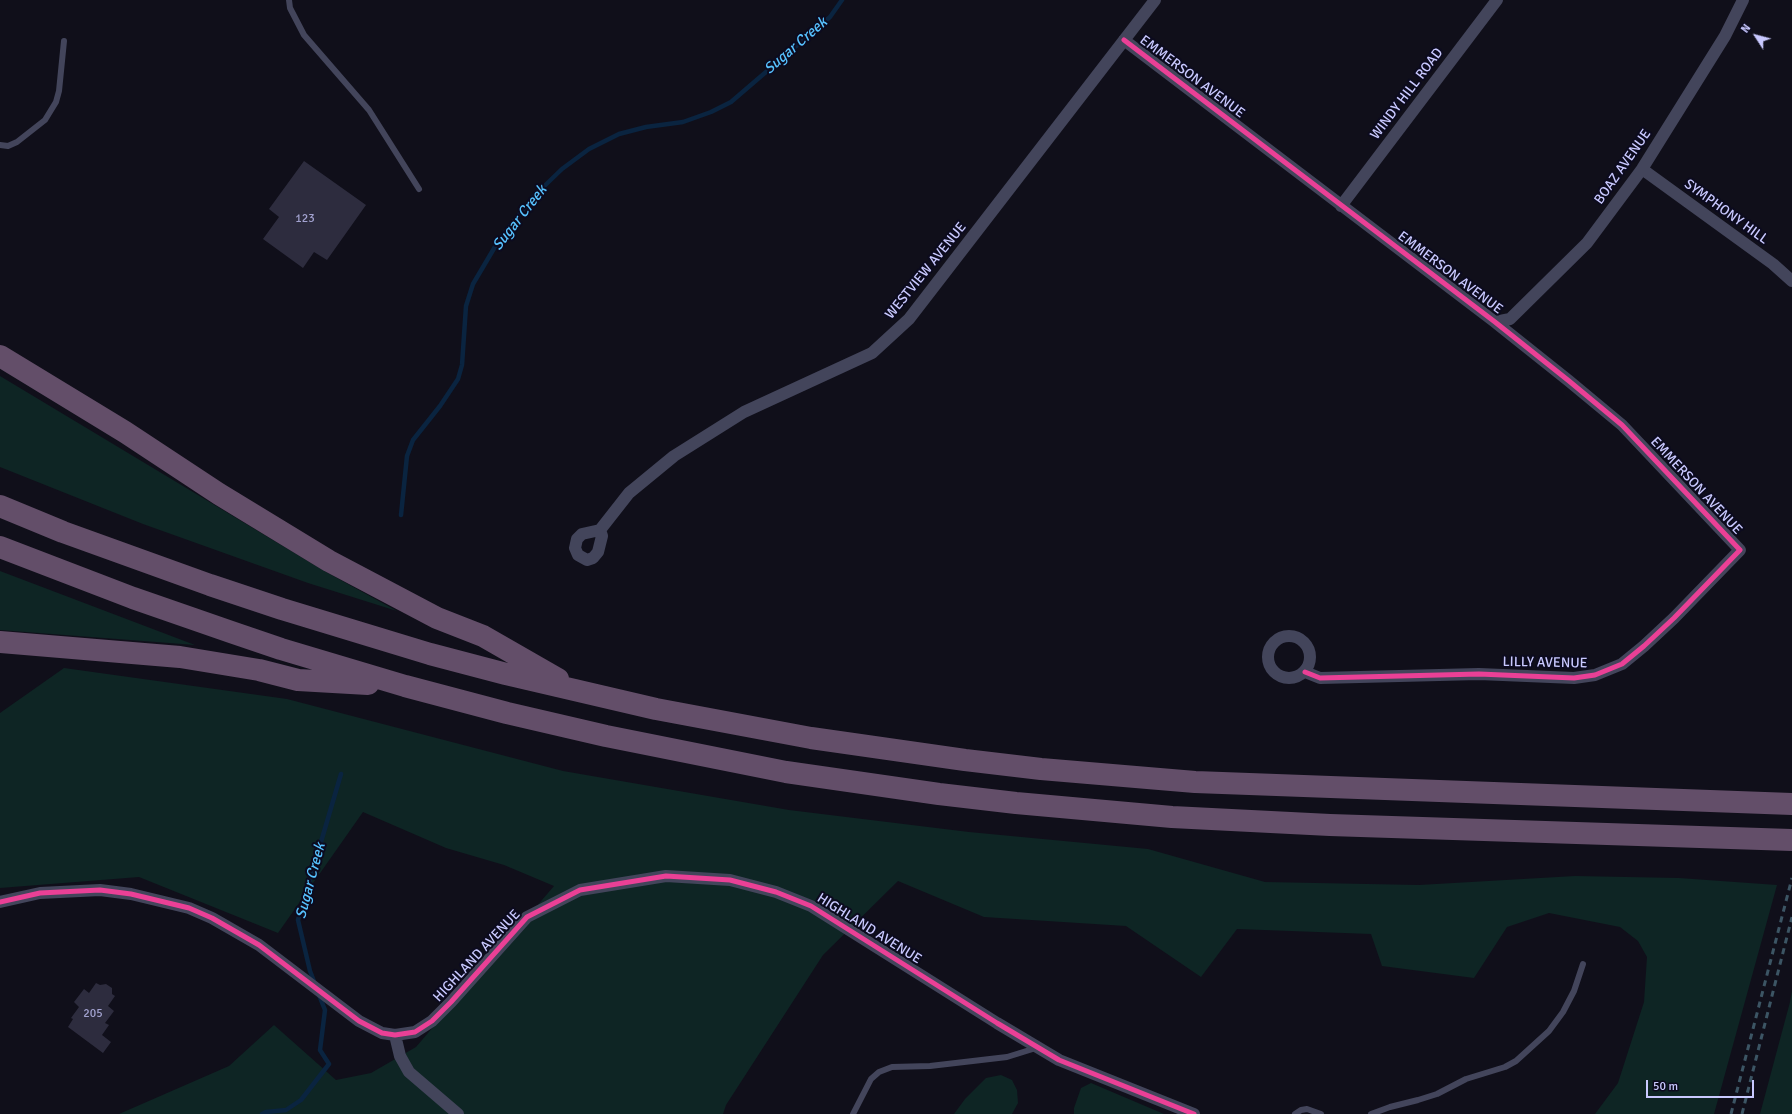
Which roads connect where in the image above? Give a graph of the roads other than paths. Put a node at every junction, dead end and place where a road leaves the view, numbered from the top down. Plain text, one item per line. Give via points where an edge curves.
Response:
1 (289, 0) edge
2 (1155, 0) edge
3 (1497, 0) edge
4 (1743, 0) edge
5 (1124, 40) junction
6 (64, 41) dead end
7 (0, 145) edge
8 (1642, 169) junction
9 (420, 189) dead end
10 (1341, 206) junction
11 (1792, 281) edge
12 (1495, 322) junction
13 (0, 356) edge
14 (0, 506) edge
15 (600, 530) dead end
16 (0, 546) edge
17 (1740, 550) joint
18 (0, 642) edge
19 (1305, 672) dead end
20 (405, 686) junction
21 (580, 692) junction
22 (1792, 804) edge
23 (1792, 840) edge
24 (0, 902) edge
25 (1583, 964) dead end
26 (395, 1034) junction
27 (1038, 1047) junction
28 (458, 1114) edge
29 (853, 1114) edge
30 (1194, 1114) edge
31 (1295, 1114) edge
32 (1320, 1114) edge
33 (1371, 1114) edge

1 - 9 lane via 290,8 304,35 369,110
2 - 5 street, WESTVIEW AVENUE
3 - 10 street, WINDY HILL ROAD
4 - 8 street, BOAZ AVENUE via 1725,36
5 - 10 street, EMMERSON AVENUE
5 - 15 street, WESTVIEW AVENUE via 909,319 872,352 744,412 674,456 630,493
6 - 7 lane via 59,91 56,102 45,120 17,142 8,146
8 - 11 street, SYMPHONY HILL via 1773,264
8 - 12 street, BOAZ AVENUE via 1588,243 1510,319
10 - 12 street, EMMERSON AVENUE
12 - 17 street, EMMERSON AVENUE via 1622,426
13 - 21 highway via 329,561 437,618 483,636
14 - 21 highway via 135,559 282,609 438,656
16 - 20 highway via 126,595 280,649
17 - 19 street, LILLY AVENUE via 1644,646 1622,664 1595,675 1574,678 1479,674 1320,678
18 - 20 highway via 180,657 228,664 298,680
20 - 23 highway via 606,736 739,763 862,784 1016,803 1172,817 1251,821
21 - 22 highway via 811,738 965,760 1111,776 1195,782
24 - 26 street, HIGHLAND AVENUE via 40,893 93,891 131,894 189,908 259,945 371,1028 382,1033
25 - 33 lane via 1564,1012 1549,1031 1516,1061 1466,1079 1436,1094
26 - 27 street, HIGHLAND AVENUE via 415,1032 432,1021 527,917 580,890 666,876 730,880 776,892 811,906
26 - 28 street via 400,1056 409,1072
27 - 29 lane via 1007,1056 930,1066 892,1067 879,1072 871,1079
27 - 30 street, HIGHLAND AVENUE via 1060,1060
31 - 32 lane via 1307,1109

